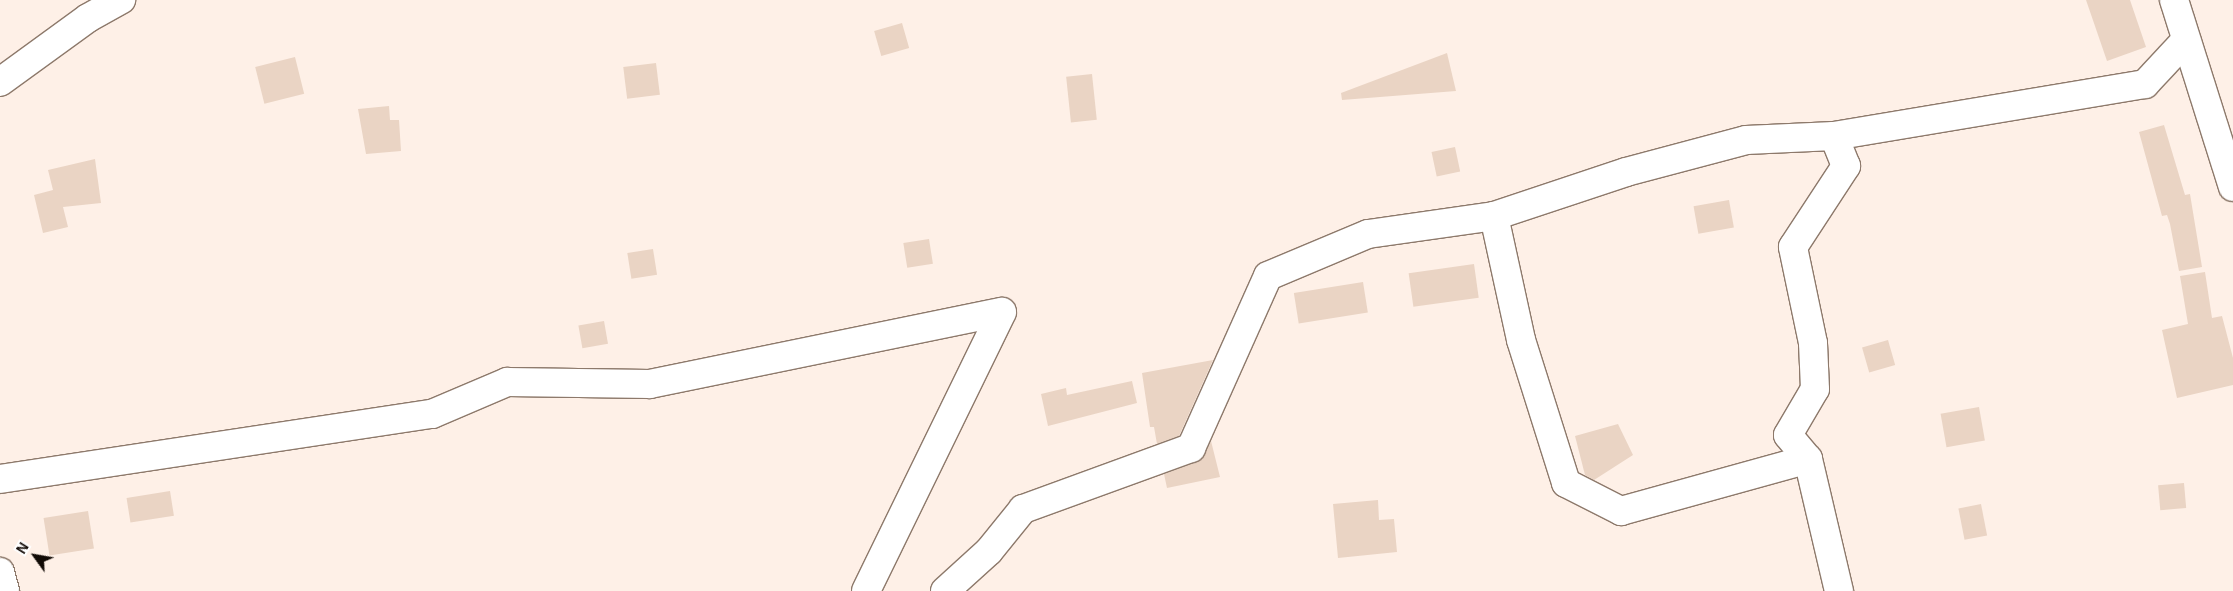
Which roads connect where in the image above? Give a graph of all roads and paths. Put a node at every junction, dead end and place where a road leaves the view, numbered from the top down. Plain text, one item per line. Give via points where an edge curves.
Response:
1 (121, 0) edge
2 (2174, 0) edge
3 (2186, 40) junction
4 (0, 82) edge
5 (1834, 136) junction
6 (2233, 187) edge
7 (1494, 216) junction
8 (1808, 459) junction
9 (0, 479) edge
10 (0, 572) edge
11 (5, 591) edge
12 (866, 591) edge
13 (945, 591) edge
14 (1839, 591) edge

1 - 4 street via 88,18
2 - 3 street
3 - 5 street via 2145,84
3 - 6 street
5 - 7 street via 1746,140 1626,172
5 - 8 street via 1846,166 1793,246 1813,344 1815,389 1788,434
7 - 8 street via 1521,340 1566,483 1622,511
7 - 13 street via 1368,234 1268,276 1191,448 1023,509 989,551
8 - 14 street
9 - 12 street via 432,414 507,382 650,384 1002,312
10 - 11 street

